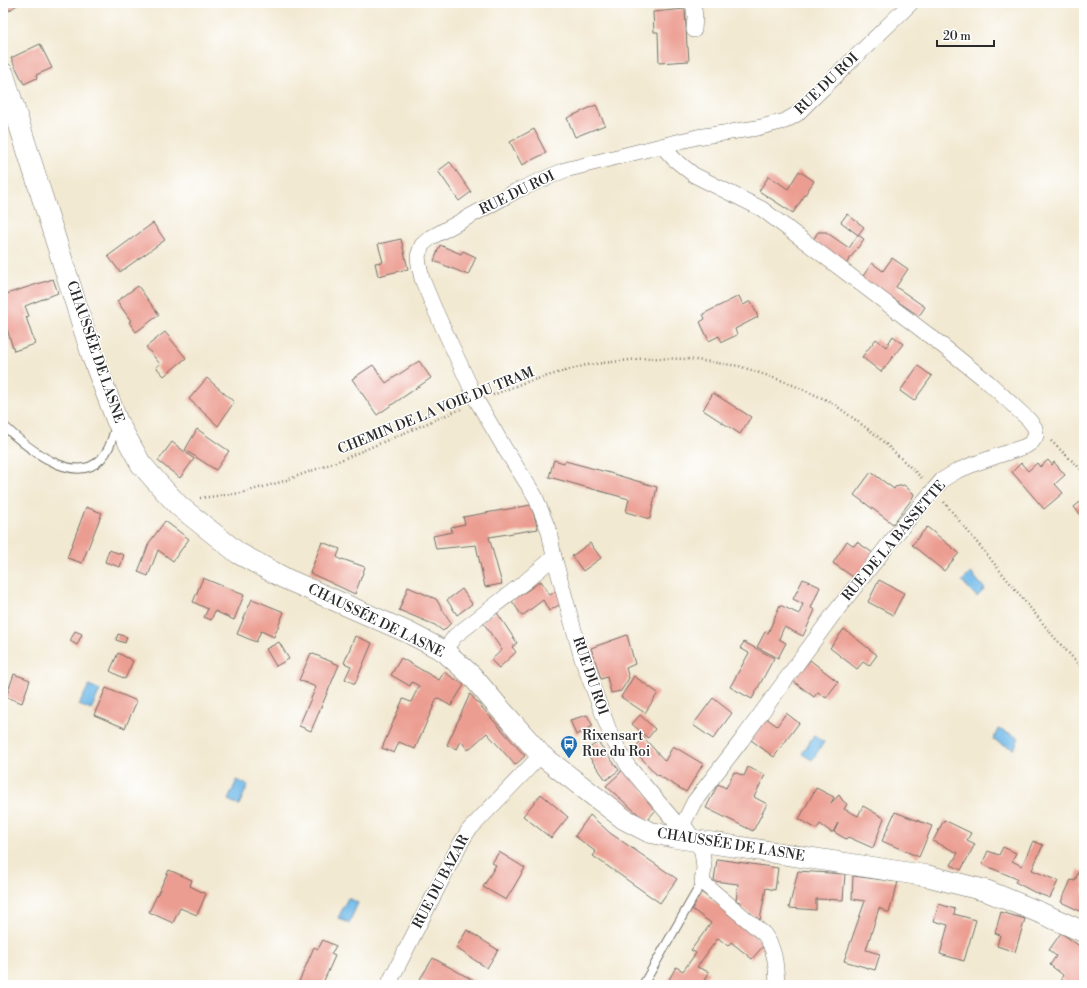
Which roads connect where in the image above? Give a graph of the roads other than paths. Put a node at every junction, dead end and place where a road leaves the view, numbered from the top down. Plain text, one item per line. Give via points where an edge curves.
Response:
1 (693, 3) edge
2 (910, 3) edge
3 (694, 30) dead end
4 (3, 73) edge
5 (662, 146) junction
6 (117, 421) junction
7 (3, 425) edge
8 (554, 556) junction
9 (444, 651) junction
10 (541, 755) junction
11 (694, 840) junction
12 (702, 882) junction
13 (1084, 932) edge
14 (388, 985) edge
15 (643, 985) edge
16 (777, 985) edge

1 - 3 street
2 - 5 street, RUE DU ROI via 807,104 785,121
4 - 6 street, CHAUSSÉE DE LASNE via 93,358
5 - 8 street, RUE DU ROI via 565,170 516,191 430,238 422,245 418,256 422,279 435,310 477,401 534,496 549,531
5 - 11 street, RUE DE LA BASSETTE via 694,176 762,209 954,355 1029,420 1035,428 1036,436 1026,446 957,471 942,480 934,489 832,616 694,802 683,824
6 - 7 lane via 110,445 100,460 88,467 77,469 58,465 43,457
6 - 9 street, CHAUSSÉE DE LASNE via 141,464 179,506 238,554 284,578
8 - 9 street via 455,636
8 - 11 street, RUE DU ROI via 582,659 612,738 628,766 676,823
9 - 10 street, CHAUSSÉE DE LASNE via 472,676
10 - 11 street, CHAUSSÉE DE LASNE via 624,819 649,832
10 - 14 street, RUE DU BAZAR via 468,831
11 - 12 street via 702,851
11 - 13 street, CHAUSSÉE DE LASNE via 934,877 987,891
12 - 15 lane
12 - 16 street via 764,934 771,944 776,964

